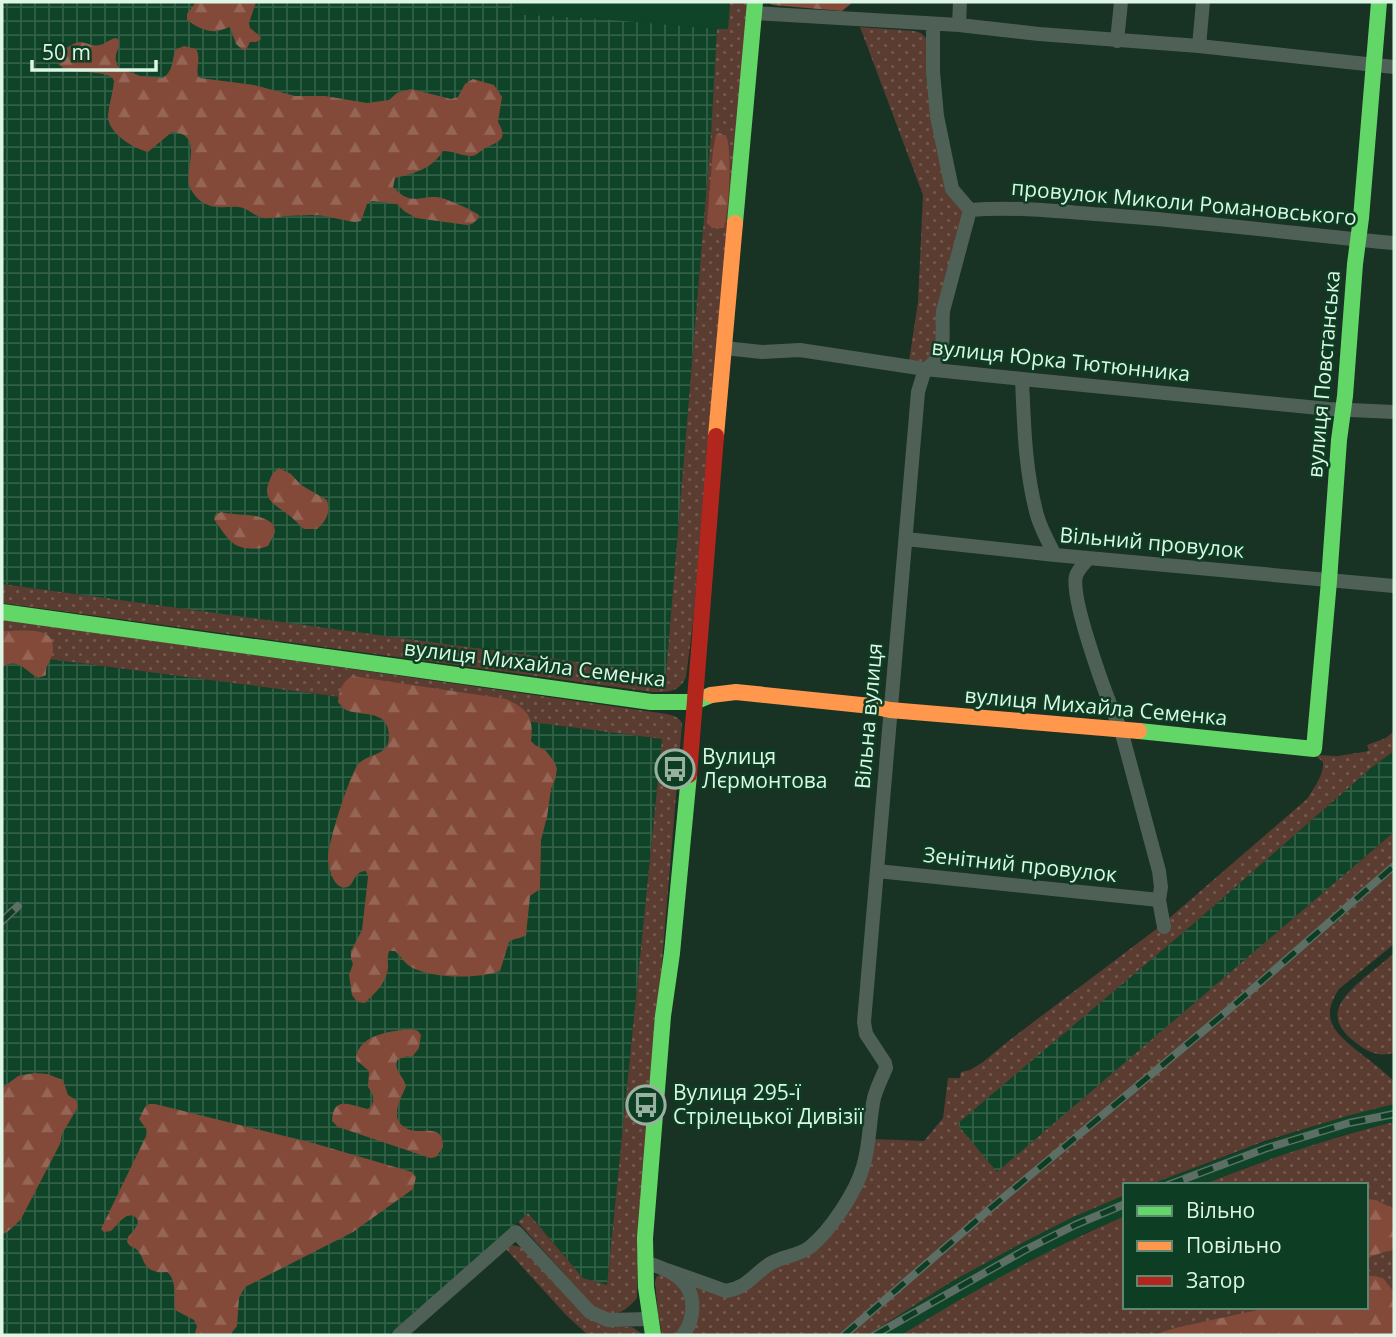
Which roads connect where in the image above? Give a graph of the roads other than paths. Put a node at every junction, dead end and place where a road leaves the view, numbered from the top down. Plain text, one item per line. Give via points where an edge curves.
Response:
1 (960, 2) edge
2 (1121, 2) edge
3 (1203, 2) edge
4 (1379, 2) edge
5 (754, 7) edge
6 (933, 24) junction
7 (958, 25) junction
8 (1118, 41) junction
9 (1199, 46) junction
10 (1374, 65) junction
11 (1394, 66) edge
12 (970, 210) junction
13 (1358, 240) junction
14 (1394, 243) edge
15 (724, 348) junction
16 (925, 369) junction
17 (1022, 379) junction
18 (1343, 409) junction
19 (1394, 411) edge
20 (906, 539) junction
21 (1055, 555) junction
22 (1089, 558) junction
23 (1329, 581) junction
24 (1394, 586) edge
25 (2, 612) edge
26 (694, 702) junction
27 (890, 710) junction
28 (1121, 730) junction
29 (1314, 749) joint
30 (877, 871) junction
31 (1159, 900) junction
32 (1164, 928) dead end
33 (644, 1262) junction
34 (667, 1270) junction
35 (651, 1327) edge
36 (399, 1335) edge
37 (683, 1335) edge

1 - 7 street
2 - 8 street
3 - 9 street
4 - 10 street, вулиця Повстанська
5 - 6 street
5 - 15 street
6 - 7 street
6 - 12 street via 937,116 952,189
7 - 8 street
8 - 9 street
9 - 10 street
10 - 11 street
10 - 13 street, вулиця Повстанська
12 - 13 street, провулок Миколи Романовського via 1030,209 1187,221
12 - 16 street, Вільна вулиця via 943,311 943,345 939,357
13 - 14 street, провулок Миколи Романовського
13 - 18 street, вулиця Повстанська
15 - 16 street, вулиця Юрка Тютюнника via 800,350
15 - 26 street
16 - 17 street, вулиця Юрка Тютюнника
16 - 20 street, Вільна вулиця via 918,392
17 - 18 street, вулиця Юрка Тютюнника
17 - 21 street via 1030,480 1037,516
18 - 19 street, вулиця Юрка Тютюнника
18 - 23 street, вулиця Повстанська
20 - 21 street, Вільний провулок
20 - 27 street, Вільна вулиця
21 - 22 street, Вільний провулок
22 - 23 street, Вільний провулок
22 - 28 street via 1076,576 1076,592 1110,708
23 - 24 street, Вільний провулок
23 - 29 street, вулиця Повстанська
25 - 26 street, вулиця Михайла Семенка via 651,702
26 - 27 street, вулиця Михайла Семенка via 736,692
26 - 33 street
27 - 28 street, вулиця Михайла Семенка
27 - 30 street, Вільна вулиця
28 - 29 street, вулиця Михайла Семенка
28 - 31 street via 1159,871
30 - 31 street, Зенітний провулок
30 - 34 street, Вільна вулиця via 864,1022 886,1068 875,1096 855,1188 811,1247 772,1263 743,1286 726,1291
31 - 32 street
33 - 34 street, Вільна вулиця
33 - 35 street
34 - 37 street, Вільна вулиця via 686,1285 693,1303
35 - 36 street via 590,1312 516,1232

